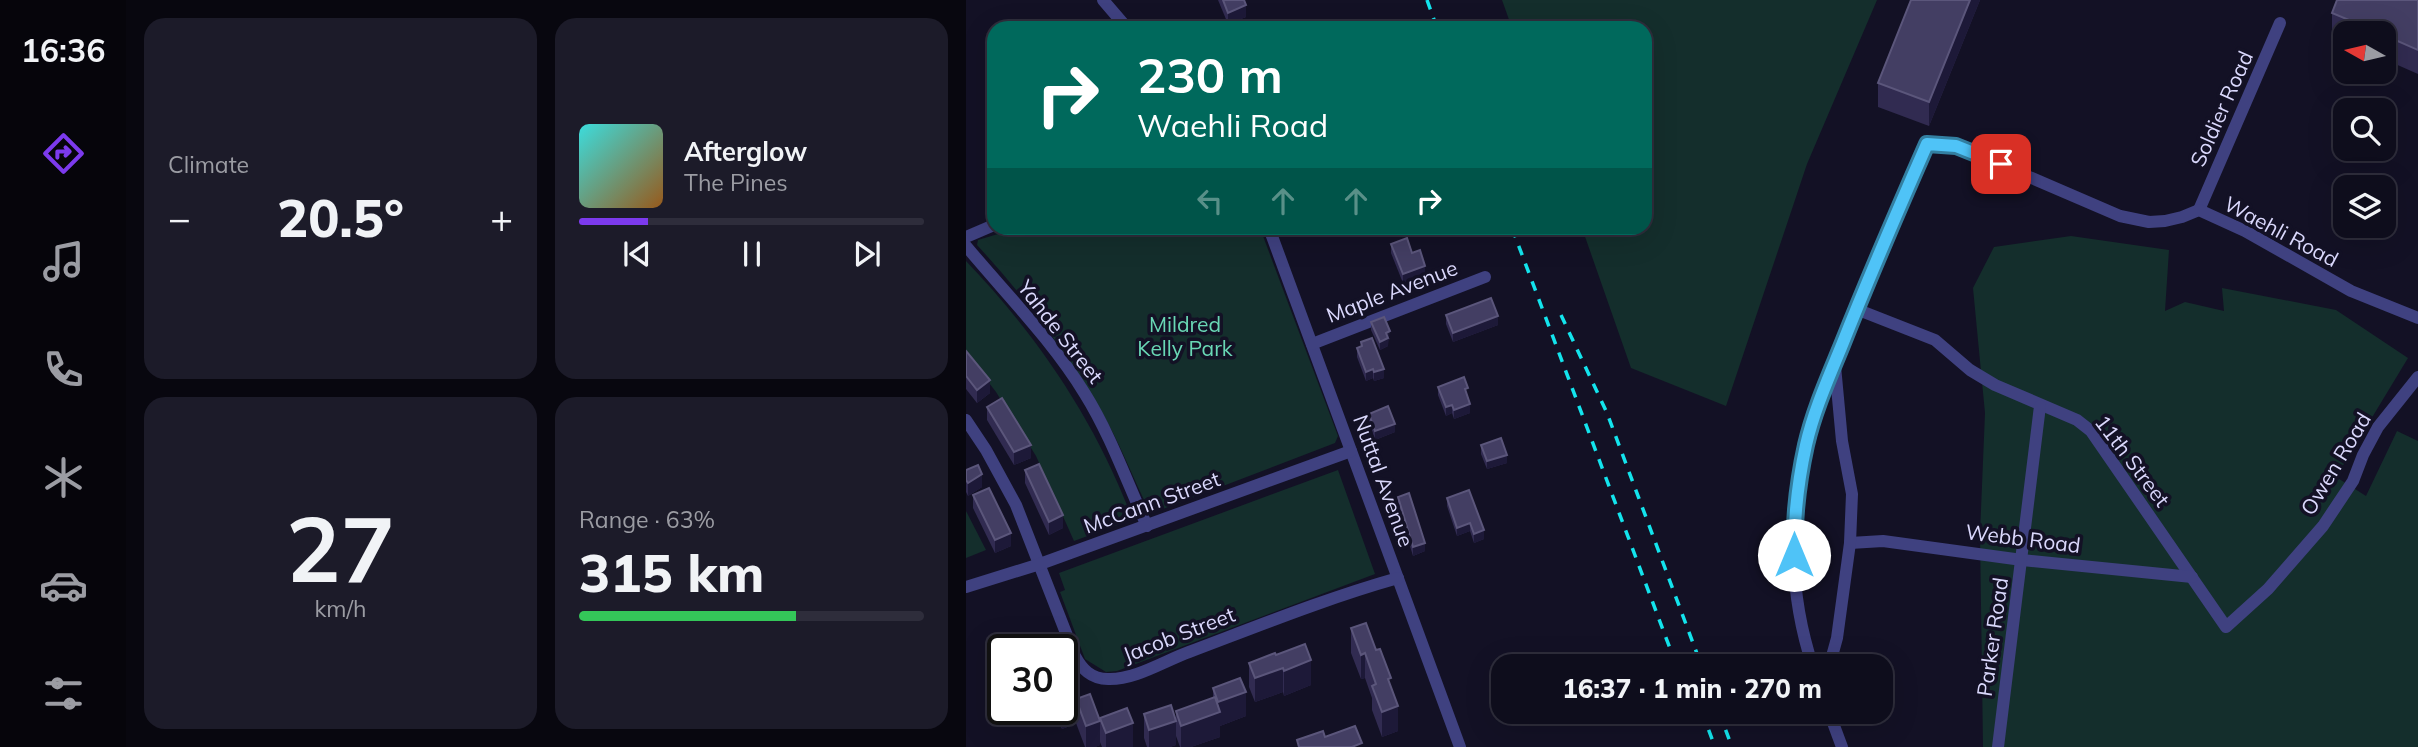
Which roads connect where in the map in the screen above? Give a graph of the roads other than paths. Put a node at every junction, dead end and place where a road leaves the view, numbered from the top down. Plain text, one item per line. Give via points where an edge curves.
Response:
1 (1103, 0) edge
2 (1121, 21) edge
3 (2280, 23) dead end
4 (2199, 210) junction
5 (987, 228) edge
6 (1272, 235) edge
7 (966, 237) edge
8 (966, 246) edge
9 (1485, 277) dead end
10 (1856, 309) junction
11 (2418, 318) edge
12 (1312, 344) junction
13 (1835, 362) junction
14 (2418, 377) edge
15 (2040, 406) junction
16 (966, 420) edge
17 (1351, 451) junction
18 (1147, 526) junction
19 (1850, 542) junction
20 (2022, 560) junction
21 (1040, 564) junction
22 (2192, 577) junction
23 (1398, 578) junction
24 (966, 587) edge
25 (2226, 627) joint
26 (1809, 654) edge
27 (1832, 654) edge
28 (1833, 724) edge
29 (1460, 747) edge
30 (1842, 747) edge
31 (1998, 747) edge

1 - 2 street
3 - 4 street, Soldier Road
4 - 10 street, Waehli Road via 2165,221 2120,216 1976,153 1927,144
4 - 11 street, Waehli Road via 2351,292
5 - 7 street
6 - 12 street, Nuttal Avenue
8 - 18 street, Yahde Street via 1085,394
9 - 12 street, Maple Avenue
10 - 13 street
10 - 15 street, 11th Street via 1935,340 1970,370
12 - 17 street, Nuttal Avenue
13 - 19 street via 1852,494
13 - 26 street via 1807,442 1794,521 1797,600
14 - 25 street, Owen Road via 2378,427 2353,481 2323,526 2268,589
15 - 20 street, Parker Road
15 - 22 street, 11th Street via 2077,420 2091,431
16 - 21 street, Jacob Street via 1016,505
17 - 18 street, McCann Street
17 - 23 street, Nuttal Avenue
18 - 21 street, McCann Street
19 - 20 street, Webb Road via 1883,541
19 - 27 street
20 - 22 street, Webb Road
20 - 31 street, Parker Road
21 - 23 street, Jacob Street via 1075,656 1083,670 1105,680 1131,675
21 - 24 street, McCann Street
22 - 25 street, 11th Street
23 - 29 street, Nuttal Avenue
28 - 30 street

